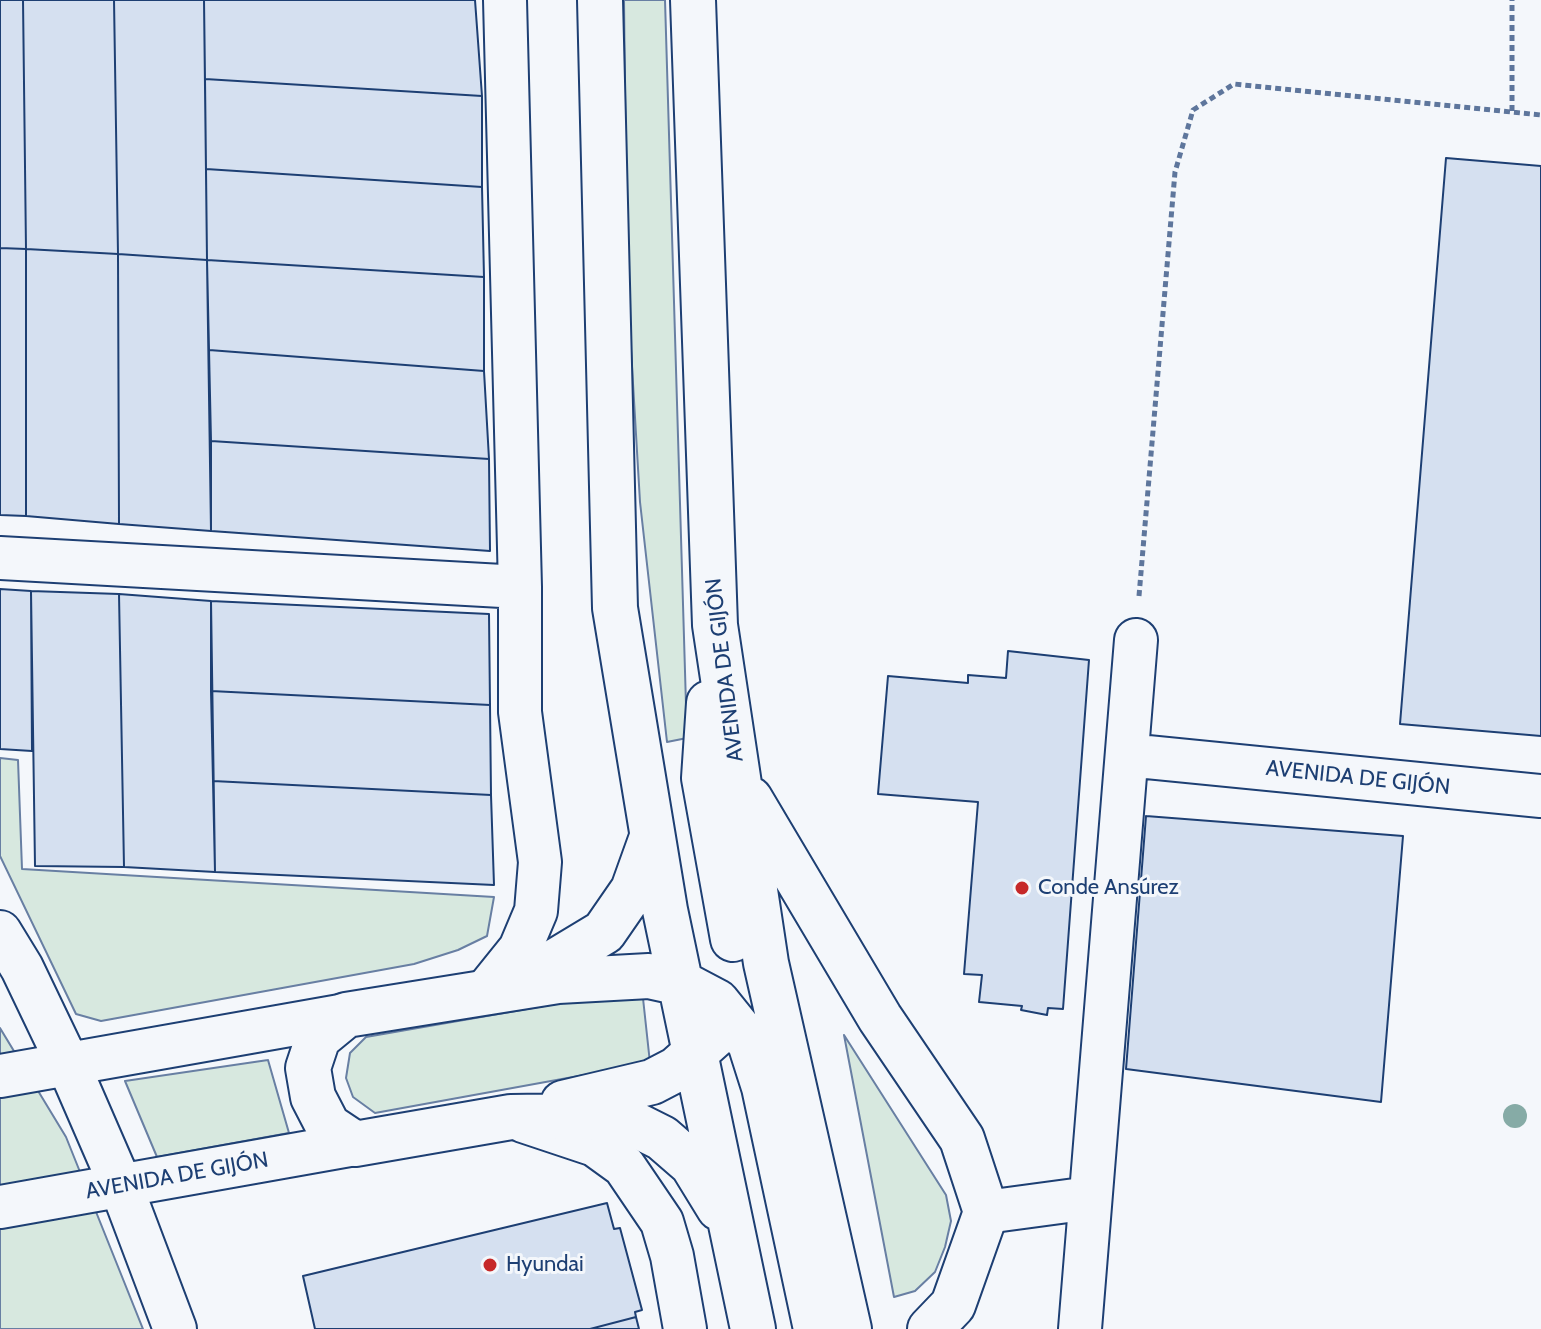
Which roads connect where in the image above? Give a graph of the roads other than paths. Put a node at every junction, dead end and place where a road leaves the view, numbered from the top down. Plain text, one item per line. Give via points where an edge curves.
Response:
1 (505, 0) edge
2 (600, 0) edge
3 (693, 0) edge
4 (0, 558) edge
5 (520, 587) junction
6 (715, 625) junction
7 (1136, 640) road end
8 (1127, 755) junction
9 (739, 780) junction
10 (1541, 796) edge
11 (653, 834) junction
12 (0, 932) edge
13 (681, 983) junction
14 (501, 988) junction
15 (346, 1015) junction
16 (731, 1019) junction
17 (696, 1054) junction
18 (68, 1064) junction
19 (0, 1076) edge
20 (511, 1117) junction
21 (355, 1144) junction
22 (121, 1186) junction
23 (1090, 1198) junction
24 (0, 1207) edge
25 (986, 1212) junction
26 (733, 1231) junction
27 (175, 1329) edge
28 (685, 1329) edge
29 (753, 1329) edge
30 (816, 1329) edge
31 (849, 1329) edge
32 (930, 1329) edge
33 (1080, 1329) edge

1 - 5 street
2 - 11 highway via 615,608
3 - 6 highway, AVENIDA DE GIJÓN
4 - 5 street
5 - 14 street via 520,712 540,862 536,911
6 - 9 highway, AVENIDA DE GIJÓN
6 - 16 highway via 704,778 742,985
7 - 8 street
8 - 10 street, AVENIDA DE GIJÓN
8 - 23 street
9 - 25 highway via 880,1018 962,1139
9 - 31 highway, AVENIDA DE GIJÓN via 766,963
11 - 13 highway
11 - 14 highway via 633,890 604,932
12 - 18 street
13 - 14 highway via 649,976
13 - 16 highway via 717,1002
13 - 17 highway
14 - 15 highway
15 - 18 street
15 - 21 highway via 318,1038 308,1068 313,1097 328,1126
16 - 17 highway
16 - 30 highway via 750,1043 764,1087
17 - 20 highway via 652,1082
17 - 26 highway
18 - 19 street
18 - 22 street
20 - 21 highway
20 - 26 highway via 626,1120 662,1138 692,1164
20 - 28 street via 595,1145 624,1166 662,1222
21 - 22 street, AVENIDA DE GIJÓN
22 - 24 street, AVENIDA DE GIJÓN
22 - 27 street
23 - 25 street
23 - 33 street
25 - 32 highway via 953,1305
26 - 29 highway

